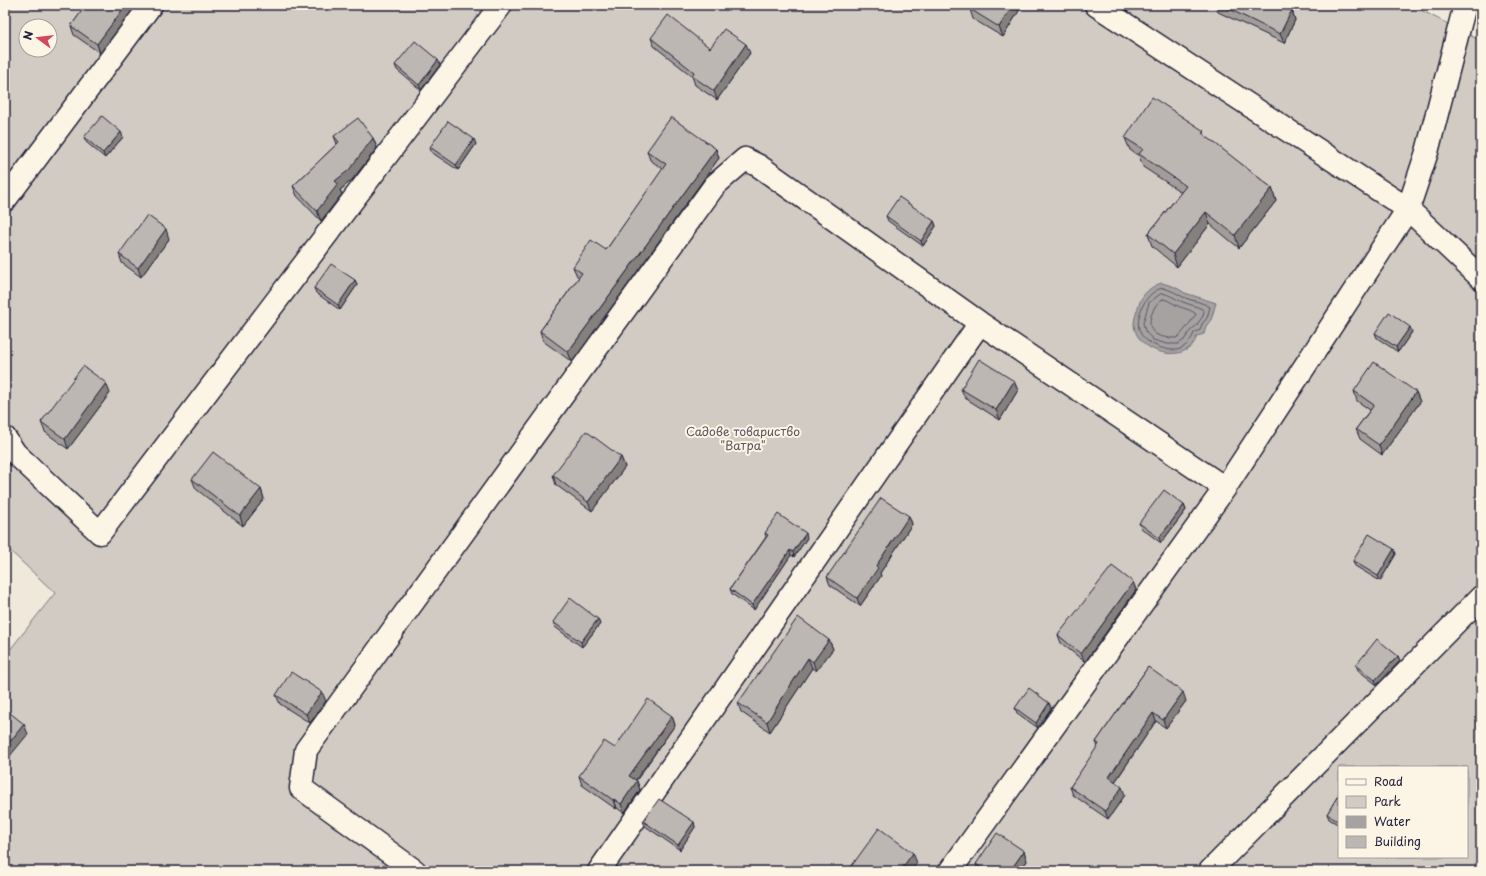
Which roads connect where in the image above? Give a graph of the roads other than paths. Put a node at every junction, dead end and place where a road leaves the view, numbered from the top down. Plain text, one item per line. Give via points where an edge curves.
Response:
1 (151, 5) edge
2 (501, 5) edge
3 (1096, 5) edge
4 (1465, 5) edge
5 (5, 200) edge
6 (1408, 209) junction
7 (1481, 278) edge
8 (980, 323) junction
9 (5, 438) edge
10 (1226, 488) junction
11 (1481, 597) edge
12 (415, 871) edge
13 (599, 871) edge
14 (950, 871) edge
15 (1210, 871) edge

1 - 5 street
2 - 9 street via 100,533 15,453
3 - 6 street
4 - 6 street
6 - 7 street
6 - 10 street
8 - 10 street
8 - 12 street via 752,162 745,159 715,185 306,750 301,788
8 - 13 street
10 - 14 street
11 - 15 street

